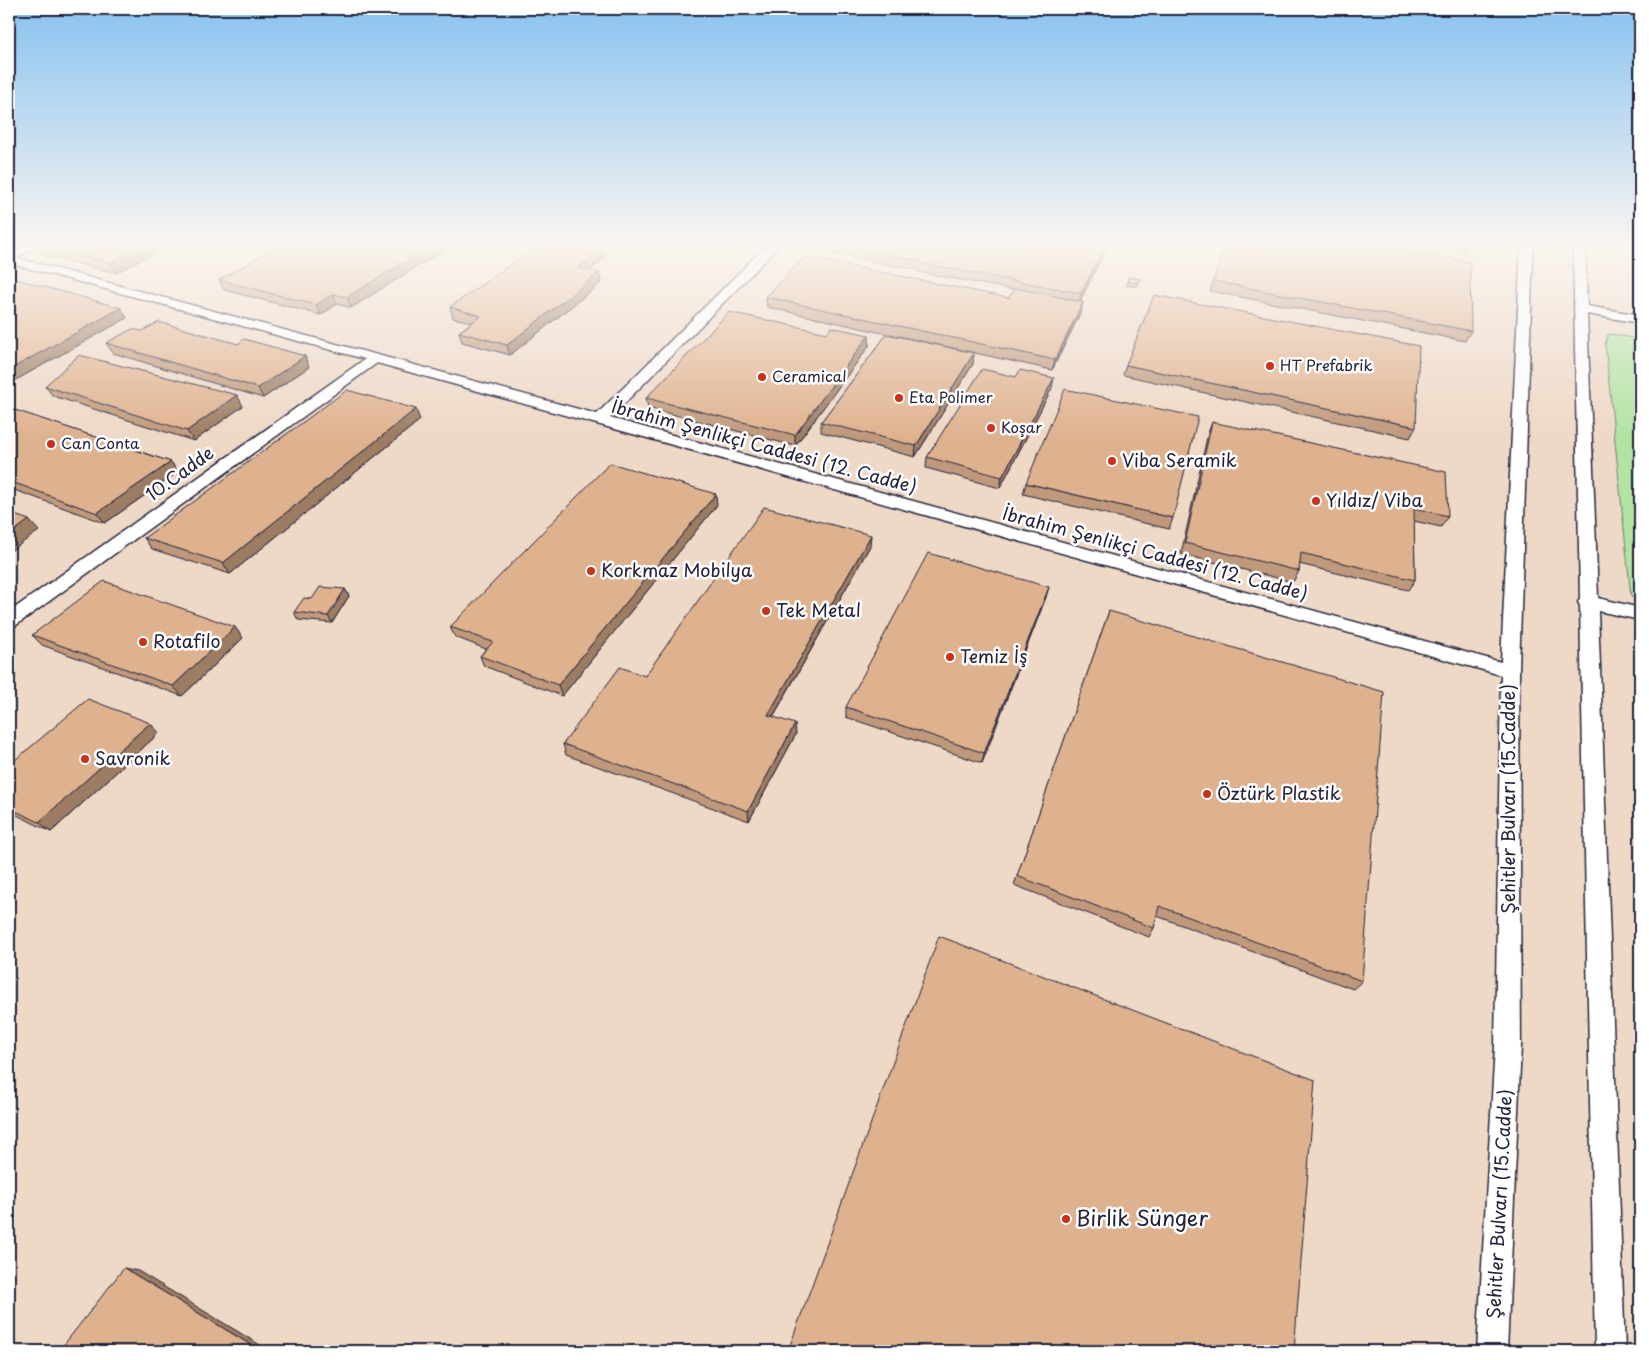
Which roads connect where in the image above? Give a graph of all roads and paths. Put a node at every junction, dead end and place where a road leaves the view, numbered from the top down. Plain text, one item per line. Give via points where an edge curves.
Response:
1 (196, 309) edge
2 (710, 309) edge
3 (1525, 309) edge
4 (1580, 309) edge
5 (1583, 309) edge
6 (1640, 320) edge
7 (375, 358) junction
8 (599, 421) junction
9 (1588, 602) junction
10 (1640, 614) edge
11 (9, 621) edge
12 (1510, 671) junction
13 (1492, 1351) edge
14 (1610, 1351) edge

1 - 7 street, İbrahim Şenlikçi Caddesi (12. Cadde)
2 - 8 street
3 - 12 street, Şehitler Bulvarı (15.Cadde)
4 - 9 street
5 - 6 street
7 - 8 street, İbrahim Şenlikçi Caddesi (12. Cadde)
7 - 11 street, 10.Cadde
8 - 12 street, İbrahim Şenlikçi Caddesi (12. Cadde)
9 - 10 street
9 - 14 street
12 - 13 street, Şehitler Bulvarı (15.Cadde) via 1508,1046

